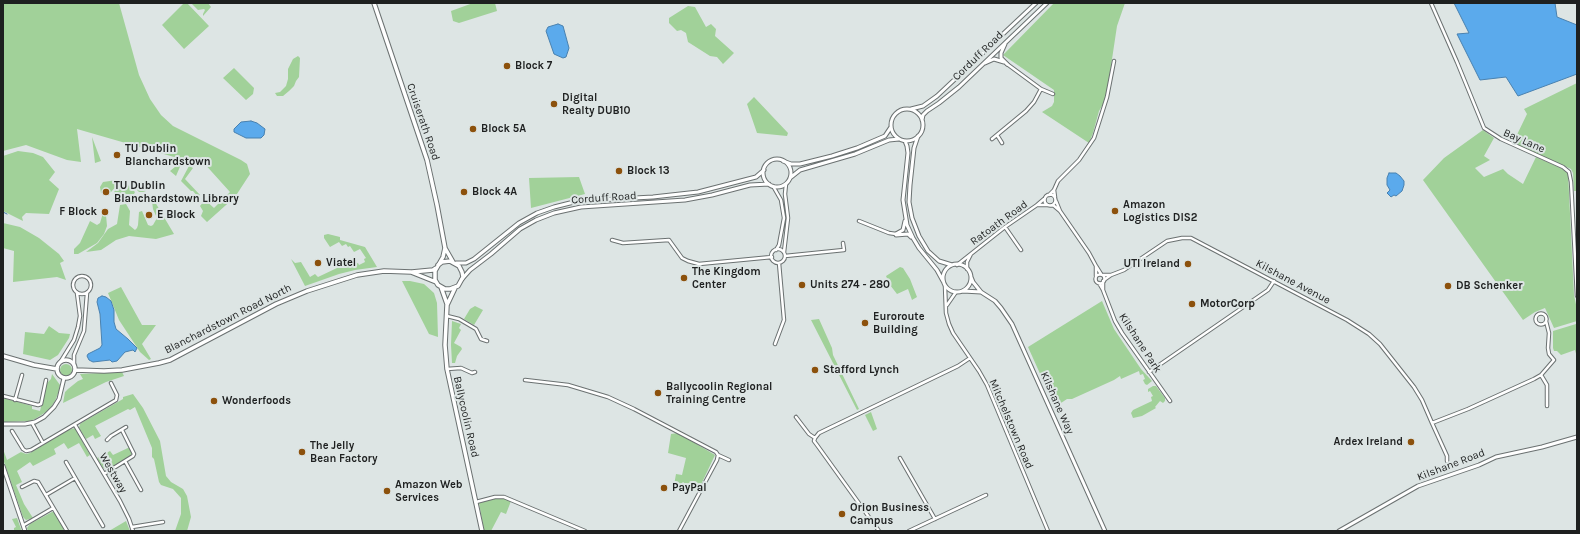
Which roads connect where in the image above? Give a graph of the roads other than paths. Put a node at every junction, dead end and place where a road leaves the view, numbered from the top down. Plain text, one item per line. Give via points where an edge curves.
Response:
1 (374, 3) edge
2 (1036, 3) edge
3 (1047, 3) edge
4 (1431, 3) edge
5 (1025, 23) junction
6 (1114, 60) dead end
7 (1007, 64) junction
8 (970, 76) junction
9 (1041, 89) junction
10 (1053, 94) dead end
11 (911, 110) junction
12 (922, 120) junction
13 (891, 127) junction
14 (997, 135) junction
15 (918, 136) junction
16 (899, 139) junction
17 (992, 139) dead end
18 (905, 141) junction
19 (1002, 143) dead end
20 (783, 161) junction
21 (764, 170) junction
22 (790, 178) junction
23 (769, 184) junction
24 (786, 184) junction
25 (773, 186) junction
26 (1054, 190) junction
27 (1048, 195) junction
28 (1045, 199) junction
29 (1055, 199) junction
30 (1037, 205) junction
31 (1047, 205) junction
32 (1053, 205) junction
33 (1060, 211) junction
34 (904, 214) junction
35 (858, 221) dead end
36 (1005, 227) junction
37 (896, 234) junction
38 (913, 238) junction
39 (612, 240) dead end
40 (843, 243) dead end
41 (445, 248) junction
42 (776, 250) junction
43 (1021, 250) dead end
44 (784, 252) junction
45 (971, 254) junction
46 (785, 256) junction
47 (772, 257) junction
48 (455, 263) junction
49 (779, 263) junction
50 (957, 264) junction
51 (952, 265) junction
52 (1096, 266) junction
53 (437, 267) junction
54 (967, 269) junction
55 (411, 272) junction
56 (1102, 275) junction
57 (1111, 275) junction
58 (1096, 276) junction
59 (971, 277) junction
60 (462, 280) junction
61 (1104, 280) junction
62 (943, 281) junction
63 (1274, 281) junction
64 (436, 282) junction
65 (1099, 283) junction
66 (945, 286) junction
67 (440, 287) junction
68 (455, 288) junction
69 (1103, 290) junction
70 (963, 291) junction
71 (956, 292) junction
72 (981, 292) junction
73 (77, 293) junction
74 (87, 293) junction
75 (1577, 296) edge
76 (447, 305) junction
77 (947, 305) junction
78 (446, 316) junction
79 (1546, 321) junction
80 (1542, 324) junction
81 (1546, 326) junction
82 (487, 341) dead end
83 (775, 344) dead end
84 (3, 356) edge
85 (970, 358) junction
86 (61, 361) junction
87 (74, 364) junction
88 (57, 369) junction
89 (447, 369) junction
90 (75, 370) junction
91 (475, 372) dead end
92 (1149, 372) junction
93 (22, 375) dead end
94 (1541, 375) junction
95 (64, 378) junction
96 (46, 380) dead end
97 (525, 380) dead end
98 (111, 383) dead end
99 (3, 396) edge
100 (15, 400) junction
101 (1170, 401) dead end
102 (1547, 406) dead end
103 (796, 417) dead end
104 (32, 423) junction
105 (1432, 423) junction
106 (3, 424) edge
107 (75, 424) junction
108 (126, 427) dead end
109 (122, 430) junction
110 (12, 431) dead end
111 (1577, 437) edge
112 (815, 438) junction
113 (107, 440) dead end
114 (43, 443) junction
115 (718, 455) junction
116 (900, 458) dead end
117 (729, 460) dead end
118 (124, 461) junction
119 (1447, 461) dead end
120 (66, 462) dead end
121 (3, 466) edge
122 (104, 474) junction
123 (75, 478) junction
124 (22, 487) dead end
125 (141, 490) dead end
126 (986, 494) dead end
127 (46, 495) junction
128 (476, 502) junction
129 (53, 508) junction
130 (935, 519) junction
131 (163, 522) dead end
132 (24, 525) junction
133 (103, 526) dead end
134 (132, 527) junction
135 (25, 531) edge
136 (66, 531) edge
137 (133, 531) edge
138 (482, 531) edge
139 (585, 531) edge
140 (679, 531) edge
141 (880, 531) edge
142 (909, 531) edge
143 (1048, 531) edge
144 (1105, 531) edge
145 (1339, 531) edge

1 - 41 main road, Cruiserath Road via 427,160
2 - 11 street, Corduff Road via 937,96 923,106
3 - 5 street, Corduff Road
4 - 75 street, Bay Lane via 1484,128 1501,140 1567,169 1571,175
5 - 7 street via 1001,49 1001,58
5 - 8 street, Corduff Road
6 - 26 street via 1107,97 1094,138
7 - 8 street via 997,59 991,60
7 - 9 street
8 - 12 street, Corduff Road via 927,111
9 - 10 street
9 - 14 street via 1030,108
11 - 12 street via 920,114
11 - 13 street via 898,111 892,117
12 - 15 street via 922,129
13 - 16 street via 891,132
13 - 20 street via 885,136 832,156 800,164
14 - 17 street
14 - 19 street
15 - 18 street
15 - 51 street via 914,148 910,185 909,202 912,218 928,250 939,261
16 - 18 street
16 - 22 street via 889,140 855,154 800,170
18 - 34 street via 908,153 903,186
20 - 21 street via 772,160 766,164
20 - 22 street via 791,170
21 - 23 street via 764,178
21 - 48 street, Corduff Road via 756,177 698,192 578,201 554,206 519,223 474,259 466,263
22 - 24 street
23 - 25 street
23 - 60 street, Corduff Road via 750,185 712,196 685,200 581,207 554,213 520,229 470,270
24 - 25 street via 780,187
24 - 44 street via 788,218
25 - 42 street via 781,200 784,218
26 - 27 street
26 - 29 street
27 - 28 street
27 - 29 street
28 - 30 street, Ratoath Road
28 - 31 street
29 - 32 street
29 - 33 street
30 - 31 street, Ratoath Road
30 - 36 street, Ratoath Road
31 - 32 street
32 - 33 street
33 - 52 street
34 - 37 street via 905,226
34 - 38 street
35 - 37 street via 889,234
36 - 43 street
36 - 45 street, Ratoath Road
37 - 38 street via 908,234
38 - 62 street
39 - 47 street via 623,243 669,240 682,258 699,264
40 - 46 street via 844,250
41 - 48 main road, Cruiserath Road
41 - 53 main road
42 - 44 street
42 - 47 street
44 - 46 street
45 - 50 street, Ratoath Road
45 - 54 street, Ratoath Road
46 - 49 street
47 - 49 street via 773,261
48 - 53 main road via 446,261
48 - 60 main road via 462,270
49 - 83 street via 784,320
50 - 51 street
50 - 54 street
51 - 62 street via 944,272
52 - 56 street
52 - 58 street
53 - 55 main road, Blanchardstown Road North via 433,270
53 - 64 main road via 434,277
54 - 59 street
55 - 64 main road, Blanchardstown Road North
55 - 90 main road, Blanchardstown Road North via 384,271 357,275 307,291 159,363 122,370
56 - 57 street, Kilshane Avenue
56 - 58 street
56 - 61 street
57 - 61 street, Kilshane Avenue
57 - 63 street, Kilshane Avenue via 1124,270 1167,241 1182,238 1198,241
58 - 65 street, Kilshane Park
59 - 70 street via 969,285
59 - 72 street, Kilshane Way
60 - 68 main road
61 - 65 street, Kilshane Avenue
61 - 69 street, Kilshane Park
62 - 66 street
63 - 92 street via 1268,290
63 - 105 street, Kilshane Avenue via 1370,334 1414,387
64 - 67 main road
65 - 69 street, Kilshane Park
66 - 71 street
66 - 77 street, Mitchelstown Road
67 - 68 main road
67 - 76 main road, Ballycoolin Road
68 - 76 main road, Ballycoolin Road
69 - 92 street, Kilshane Park via 1116,324
70 - 71 street
70 - 72 street
71 - 77 street
72 - 144 street, Kilshane Way via 1001,308 1012,324
73 - 74 street
73 - 74 street via 73,290 72,284 75,278 80,276 90,280 91,286
73 - 86 street via 80,316 78,328
74 - 87 street via 84,331 74,355
76 - 78 main road, Ballycoolin Road
77 - 85 street, Mitchelstown Road via 947,318 951,329
78 - 82 street via 459,319 476,329 481,339
78 - 89 main road, Ballycoolin Road
79 - 80 street
79 - 80 street via 1544,314 1537,314 1536,321
79 - 81 street
80 - 81 street
81 - 94 street via 1549,333 1549,354 1554,360
84 - 88 main road
85 - 112 street via 819,433
85 - 143 street, Mitchelstown Road via 998,408
86 - 87 main road via 67,360
86 - 88 main road
87 - 90 main road
88 - 95 main road via 59,375
89 - 91 street via 461,368
89 - 128 main road, Ballycoolin Road
90 - 95 main road via 73,376
92 - 101 street, Kilshane Park
93 - 100 street
94 - 102 street via 1547,385
94 - 105 street
95 - 104 street via 60,396 54,406 44,417
96 - 100 street via 41,404
97 - 115 street via 568,386 608,397
98 - 107 street via 117,395 116,400
99 - 100 street
103 - 112 street
104 - 106 street
104 - 114 street
105 - 119 street, Kilshane Avenue
107 - 114 street
107 - 122 street, Westway
108 - 109 street
109 - 113 street
109 - 118 street via 134,454
110 - 114 street via 25,451
111 - 145 street, Kilshane Road via 1496,457 1418,486
112 - 141 street via 814,441
115 - 117 street
115 - 140 street
116 - 130 street
118 - 122 street
118 - 125 street
120 - 123 street
121 - 132 street
122 - 134 street, Westway
123 - 127 street
123 - 133 street
124 - 127 street via 36,481
126 - 130 street
127 - 129 street
128 - 138 main road, Ballycoolin Road
128 - 139 street via 504,497
129 - 132 street
129 - 136 street
130 - 142 street
131 - 134 street
132 - 135 street
134 - 137 street, Westway

